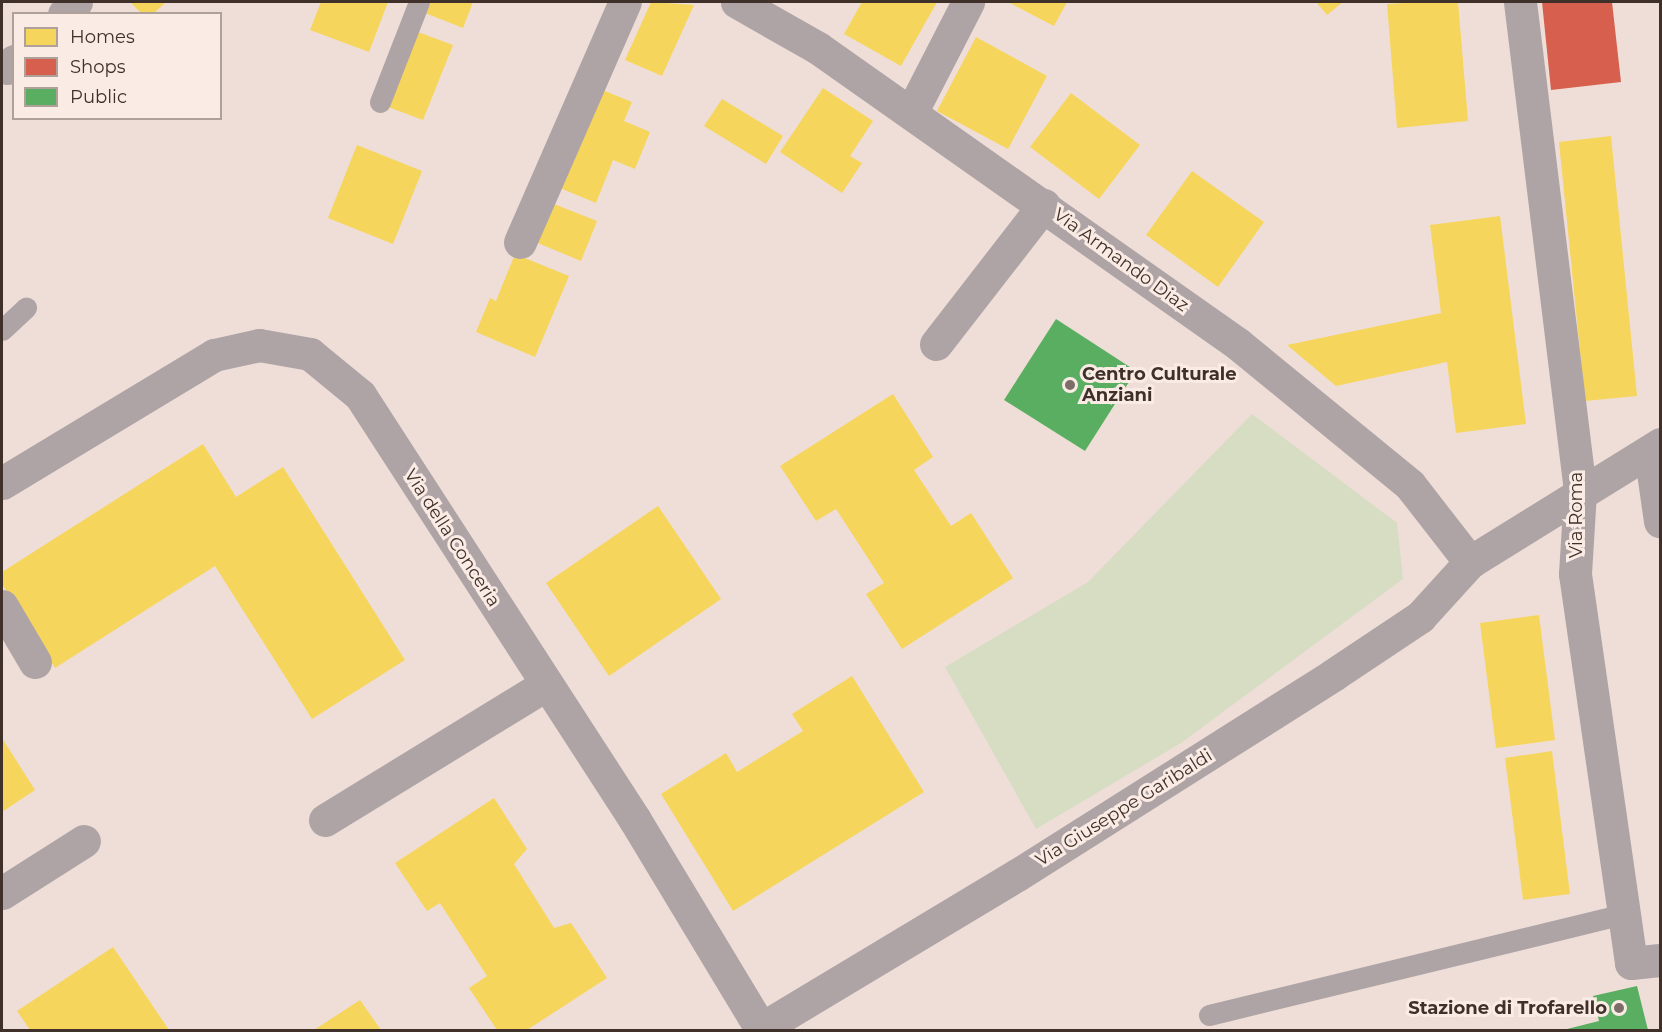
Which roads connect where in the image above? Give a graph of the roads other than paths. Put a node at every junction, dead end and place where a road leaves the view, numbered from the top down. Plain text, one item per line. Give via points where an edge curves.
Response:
1 (419, 2) edge
2 (625, 2) edge
3 (737, 2) edge
4 (968, 2) edge
5 (1520, 2) edge
6 (380, 102) dead end
7 (911, 113) junction
8 (1044, 205) junction
9 (520, 243) dead end
10 (26, 308) dead end
11 (2, 330) edge
12 (936, 344) dead end
13 (1655, 447) edge
14 (2, 483) edge
15 (1580, 492) junction
16 (1660, 521) edge
17 (1470, 562) junction
18 (2, 606) edge
19 (35, 662) dead end
20 (547, 684) junction
21 (326, 820) dead end
22 (84, 841) dead end
23 (2, 893) edge
24 (1624, 914) junction
25 (1660, 960) edge
26 (1209, 1015) dead end
27 (760, 1030) edge

1 - 6 lane
2 - 9 street
3 - 7 street, Via Armando Diaz via 818,48
4 - 7 street
5 - 15 street, Via Roma
7 - 8 street, Via Armando Diaz
8 - 12 street
8 - 17 street, Via Armando Diaz via 1238,344 1410,485
10 - 11 lane
13 - 15 street, Via Giuseppe Garibaldi
13 - 16 street
14 - 20 street, Via della Conceria via 214,355 259,345 310,354 360,395
15 - 17 street, Via Giuseppe Garibaldi
15 - 24 street, Via Roma via 1575,574
17 - 27 street, Via Giuseppe Garibaldi via 1420,617 1372,649 1017,876
18 - 19 street
20 - 21 street
20 - 27 street, Via della Conceria
22 - 23 street
24 - 25 street, Via Roma via 1631,963
24 - 26 lane

